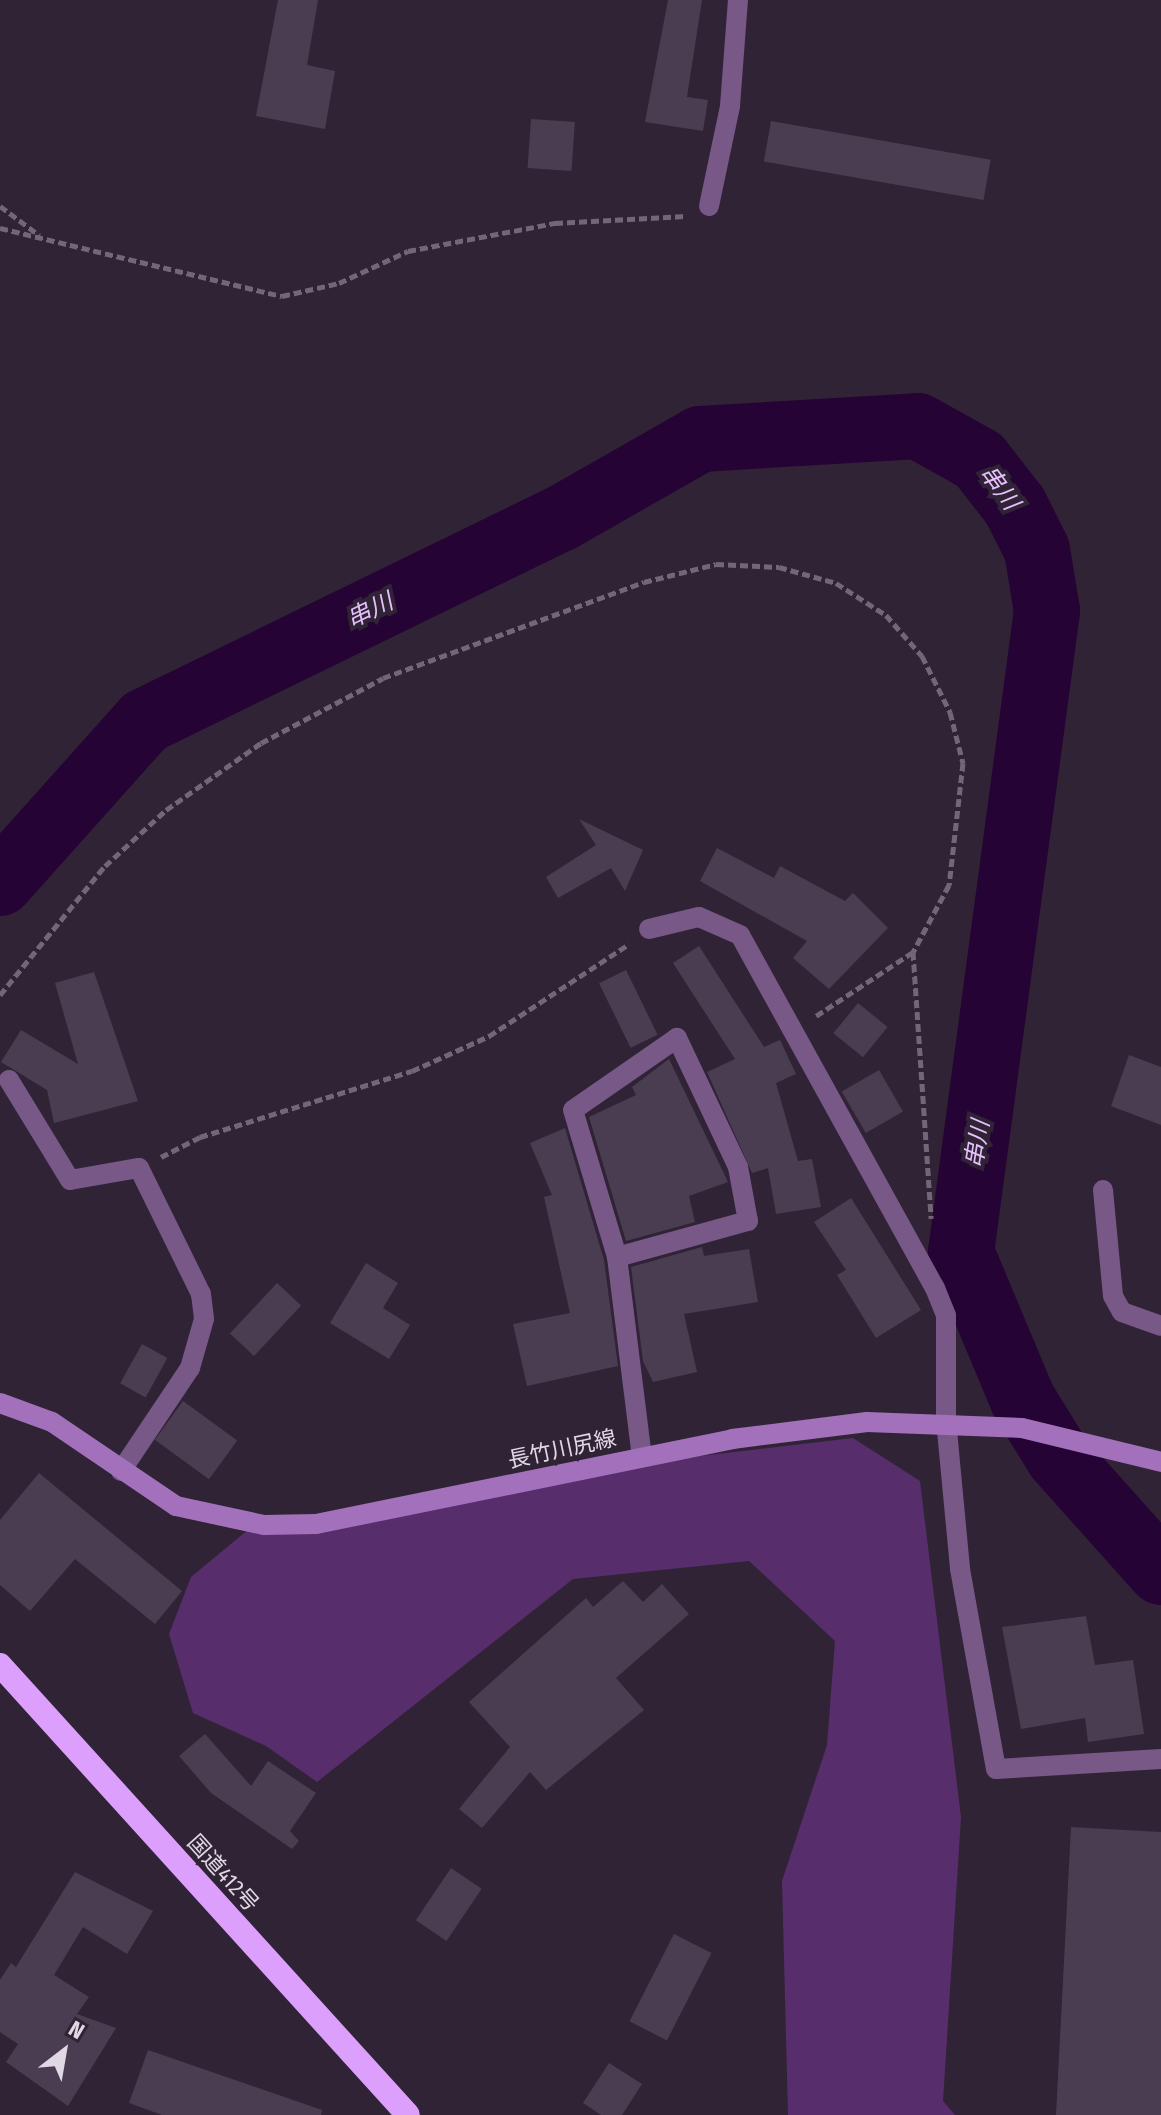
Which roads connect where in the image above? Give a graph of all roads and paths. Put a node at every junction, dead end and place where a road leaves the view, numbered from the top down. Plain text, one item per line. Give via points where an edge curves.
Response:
1 (738, 0) edge
2 (0, 206) edge
3 (709, 206) joint
4 (0, 228) edge
5 (39, 235) junction
6 (649, 929) joint
7 (913, 952) junction
8 (0, 995) edge
9 (795, 1031) junction
10 (9, 1080) dead end
11 (139, 1168) junction
12 (1103, 1190) dead end
13 (932, 1237) dead end
14 (617, 1257) junction
15 (1161, 1326) edge
16 (0, 1403) edge
17 (946, 1420) junction
18 (642, 1457) junction
19 (1161, 1462) edge
20 (121, 1471) junction
21 (0, 1665) edge
22 (1161, 1759) edge
23 (408, 2115) edge

1 - 3 street via 730,106
2 - 5 path
3 - 5 path via 686,216 555,223 408,251 339,283 282,296
4 - 5 path
6 - 9 street via 699,917 740,935
6 - 11 path via 565,992 489,1036 412,1071 200,1137
7 - 8 path via 949,885 963,763 950,712 922,656 886,615 836,583 779,567 716,564 644,582 383,678 261,743 166,810 105,866
7 - 9 path
7 - 13 path
9 - 17 street via 941,1301
10 - 11 street via 70,1180
11 - 20 street via 201,1294 204,1319 190,1368
12 - 15 street via 1113,1296 1122,1312
14 - 14 street via 573,1110 677,1038 738,1167 748,1221
14 - 18 street
16 - 20 main road, 長竹川尻線 via 52,1422
17 - 18 main road, 長竹川尻線 via 813,1427
17 - 19 main road, 長竹川尻線 via 1068,1436
17 - 22 street via 960,1569 996,1769
18 - 20 main road, 長竹川尻線 via 290,1525 189,1510
21 - 23 highway, 国道412号

